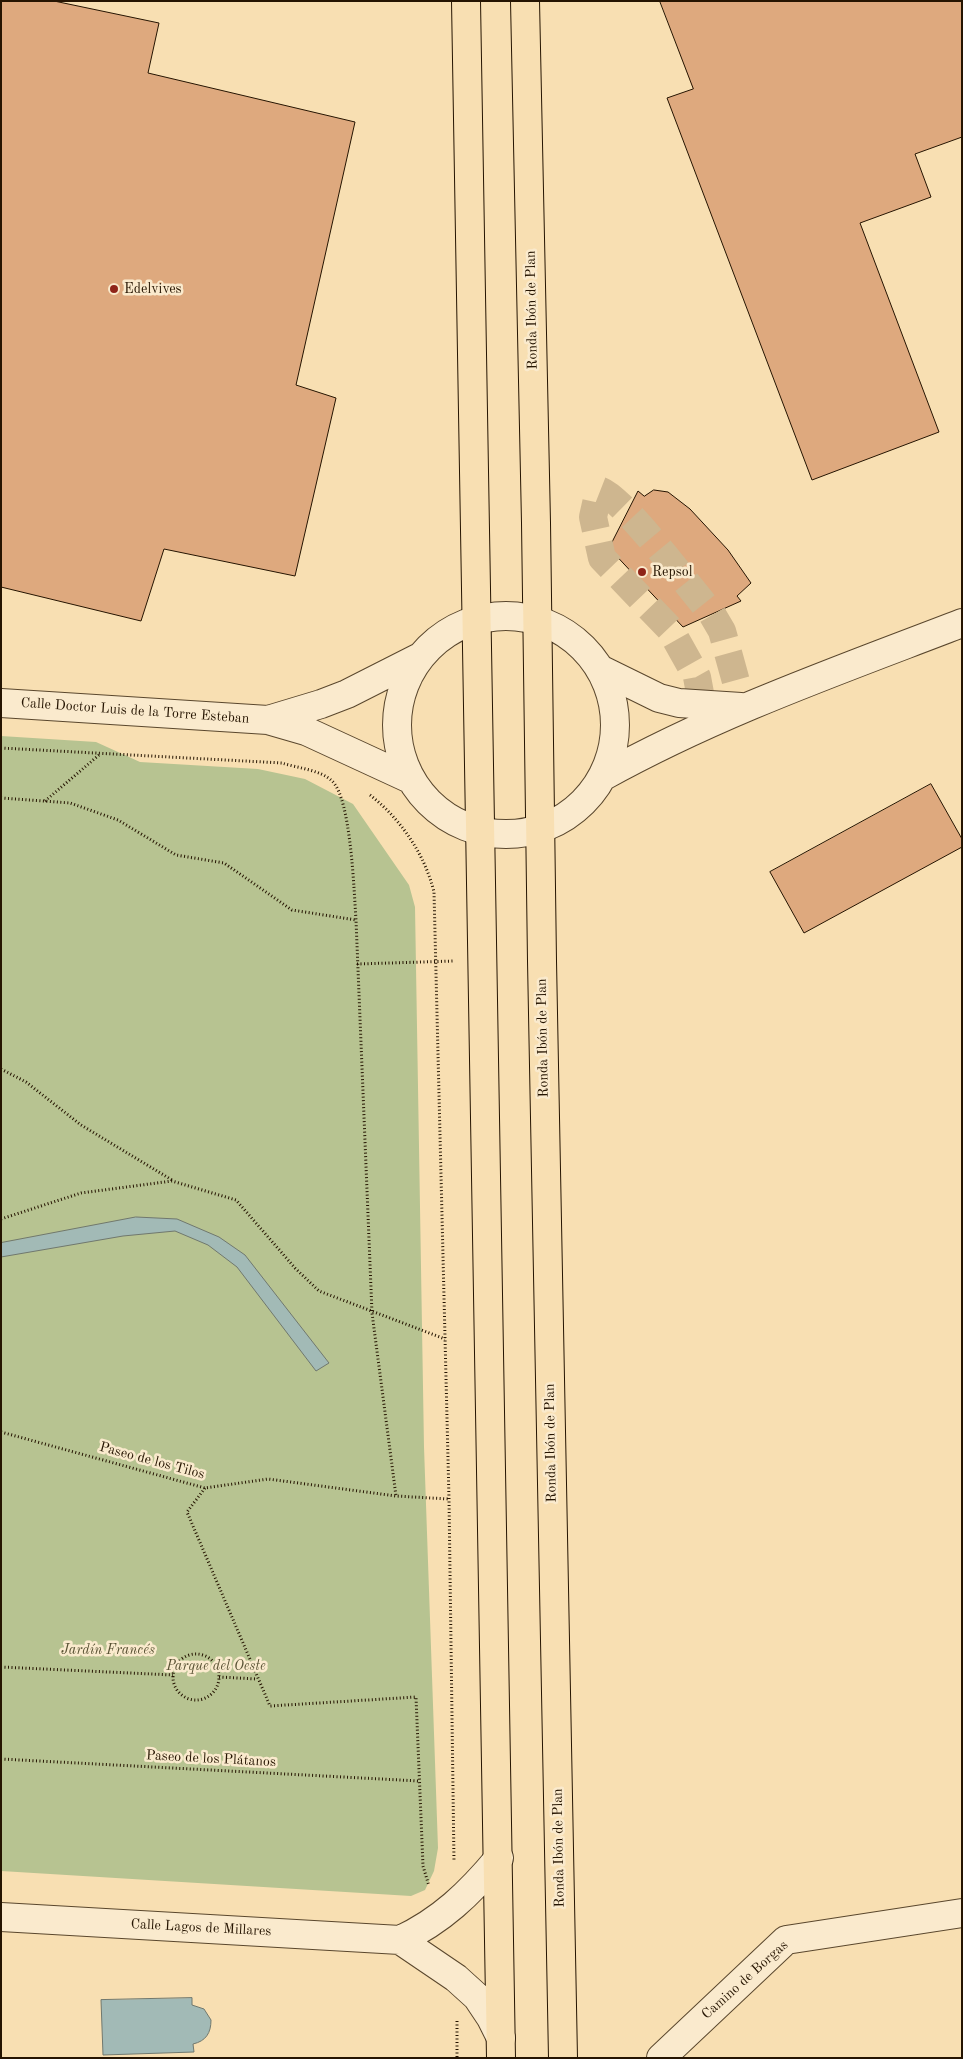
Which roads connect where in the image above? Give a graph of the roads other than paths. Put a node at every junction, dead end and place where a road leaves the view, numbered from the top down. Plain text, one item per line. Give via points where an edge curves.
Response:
1 (466, 1) edge
2 (525, 1) edge
3 (478, 618) junction
4 (538, 619) junction
5 (962, 623) edge
6 (420, 657) junction
7 (602, 670) junction
8 (1, 703) edge
9 (743, 707) junction
10 (268, 720) junction
11 (602, 777) junction
12 (410, 779) junction
13 (540, 829) junction
14 (479, 831) junction
15 (499, 1858) junction
16 (962, 1913) edge
17 (1, 1916) edge
18 (400, 1940) junction
19 (501, 2048) edge
20 (563, 2058) edge
21 (661, 2058) edge

1 - 3 main road
2 - 4 main road, Ronda Ibón de Plan
3 - 4 street via 508,615
3 - 6 street via 454,627
3 - 14 main road
4 - 7 street via 563,630 585,648
4 - 13 main road, Ronda Ibón de Plan
5 - 9 street
6 - 10 street via 347,694
6 - 12 street via 410,671 397,706 398,744
7 - 9 street via 659,698
7 - 11 street via 615,705 615,742
8 - 10 street, Calle Doctor Luis de la Torre Esteban
9 - 11 street
10 - 12 street via 306,732
11 - 13 street via 587,800 565,817
12 - 14 street via 441,814
13 - 14 street via 510,834
13 - 20 main road, Ronda Ibón de Plan
14 - 15 main road
15 - 18 street via 447,1912
15 - 19 main road
16 - 21 street, Camino de Borgas via 786,1940
17 - 18 street, Calle Lagos de Millares
18 - 19 street via 456,1978 477,1997 491,2018

